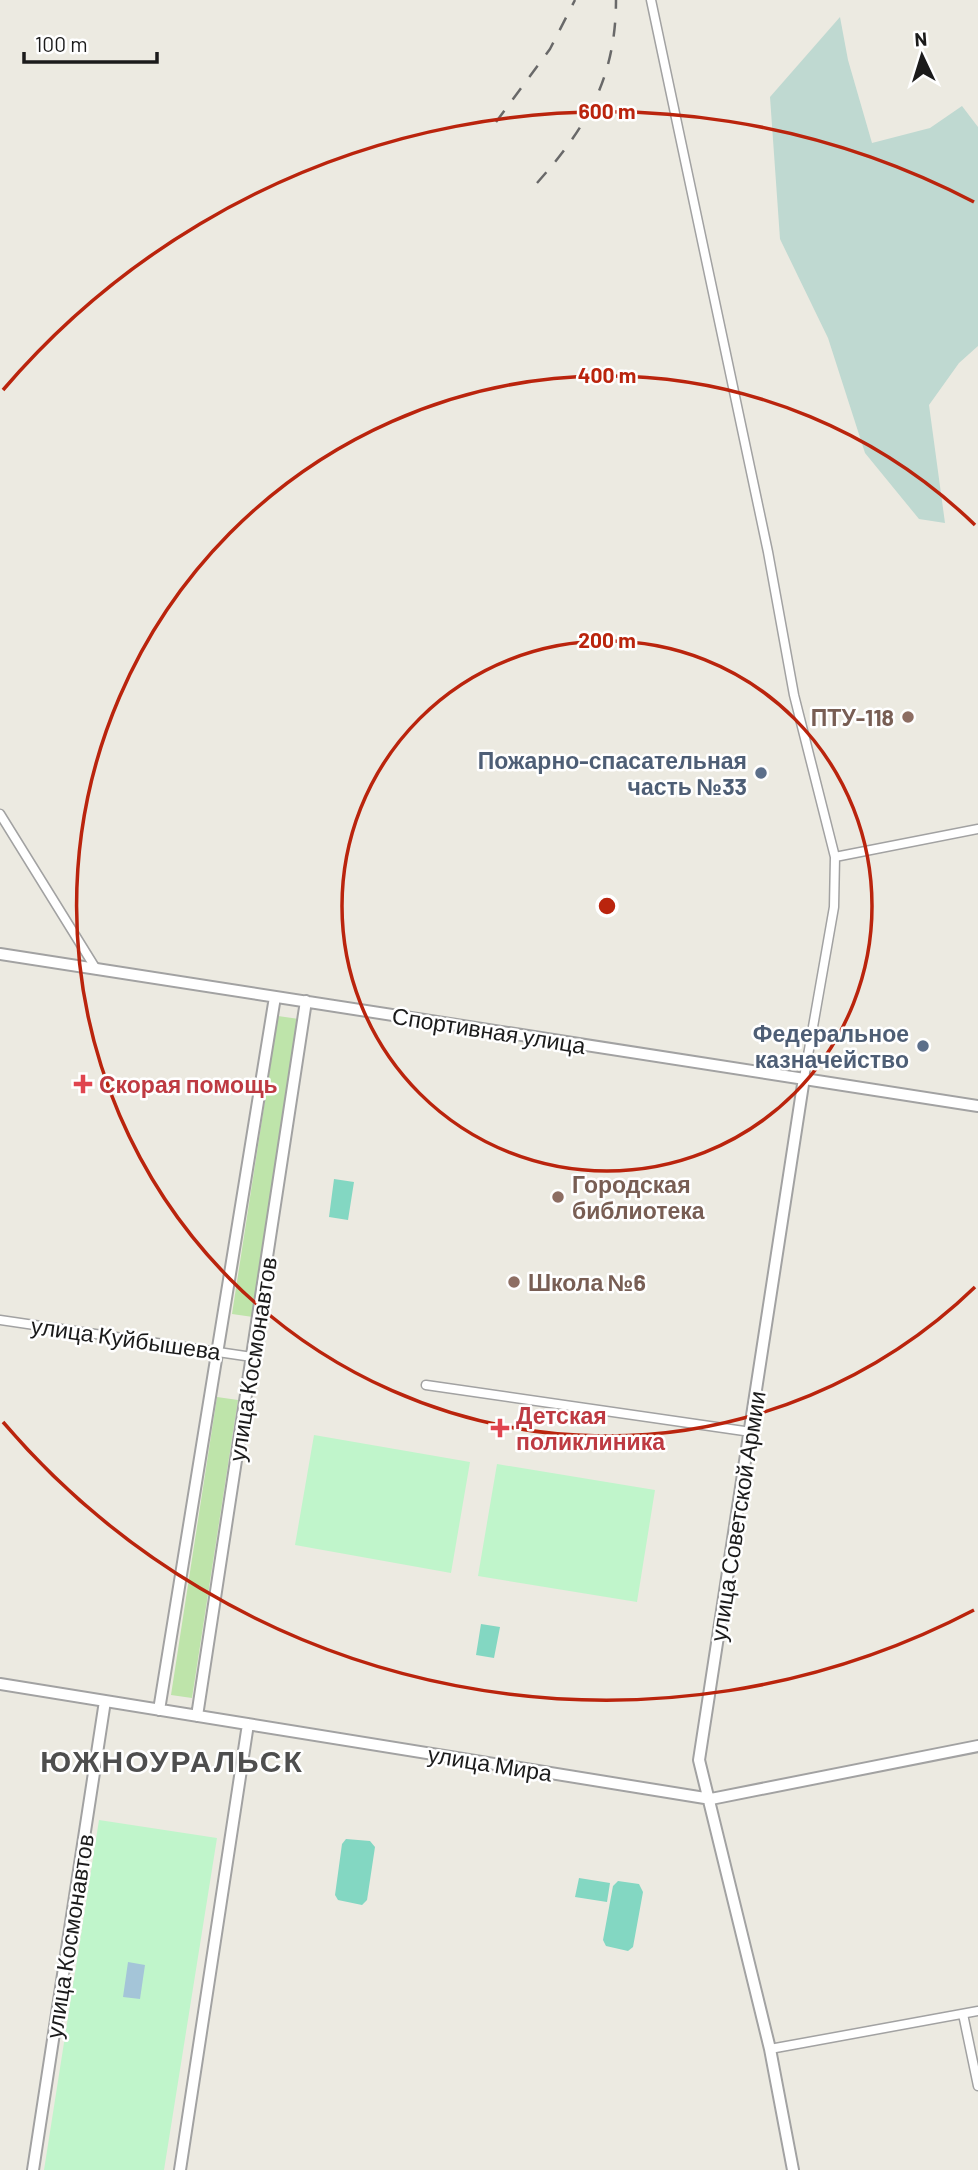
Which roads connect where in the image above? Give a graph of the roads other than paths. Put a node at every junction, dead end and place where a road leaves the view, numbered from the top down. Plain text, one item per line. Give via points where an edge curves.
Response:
1 (651, 0) edge
2 (0, 814) edge
3 (978, 829) edge
4 (835, 857) junction
5 (0, 954) edge
6 (96, 969) junction
7 (275, 997) junction
8 (306, 1001) junction
9 (804, 1078) junction
10 (978, 1106) edge
11 (0, 1320) edge
12 (217, 1352) junction
13 (252, 1357) junction
14 (426, 1385) dead end
15 (751, 1432) junction
16 (0, 1684) edge
17 (105, 1701) junction
18 (159, 1710) junction
19 (197, 1716) junction
20 (248, 1724) junction
21 (978, 1746) edge
22 (711, 1799) junction
23 (978, 2011) edge
24 (963, 2014) junction
25 (770, 2049) junction
26 (978, 2085) edge
27 (33, 2170) edge
28 (180, 2170) edge
29 (793, 2170) edge

1 - 4 street, улица Советской Армии via 794,695
2 - 6 street
3 - 4 street
4 - 9 street, улица Советской Армии via 835,907
5 - 6 street, Спортивная улица
6 - 7 street, Спортивная улица
7 - 8 street, Спортивная улица
7 - 12 street, улица Космонавтов
8 - 9 street, Спортивная улица
8 - 13 street, улица Космонавтов
9 - 10 street, Спортивная улица
9 - 15 street, улица Советской Армии
11 - 12 street, улица Куйбышева
12 - 13 street, улица Куйбышева
12 - 18 street, улица Космонавтов
13 - 19 street, улица Космонавтов
14 - 15 street
15 - 22 street, улица Советской Армии via 699,1760
16 - 17 street, улица Мира
17 - 18 street, улица Мира
17 - 27 street, улица Космонавтов
18 - 19 street, улица Мира
19 - 20 street, улица Мира
20 - 22 street, улица Мира
20 - 28 street
21 - 22 street, улица Мира
22 - 25 street, улица Советской Армии
23 - 24 street
24 - 25 street
24 - 26 street
25 - 29 street, улица Советской Армии

